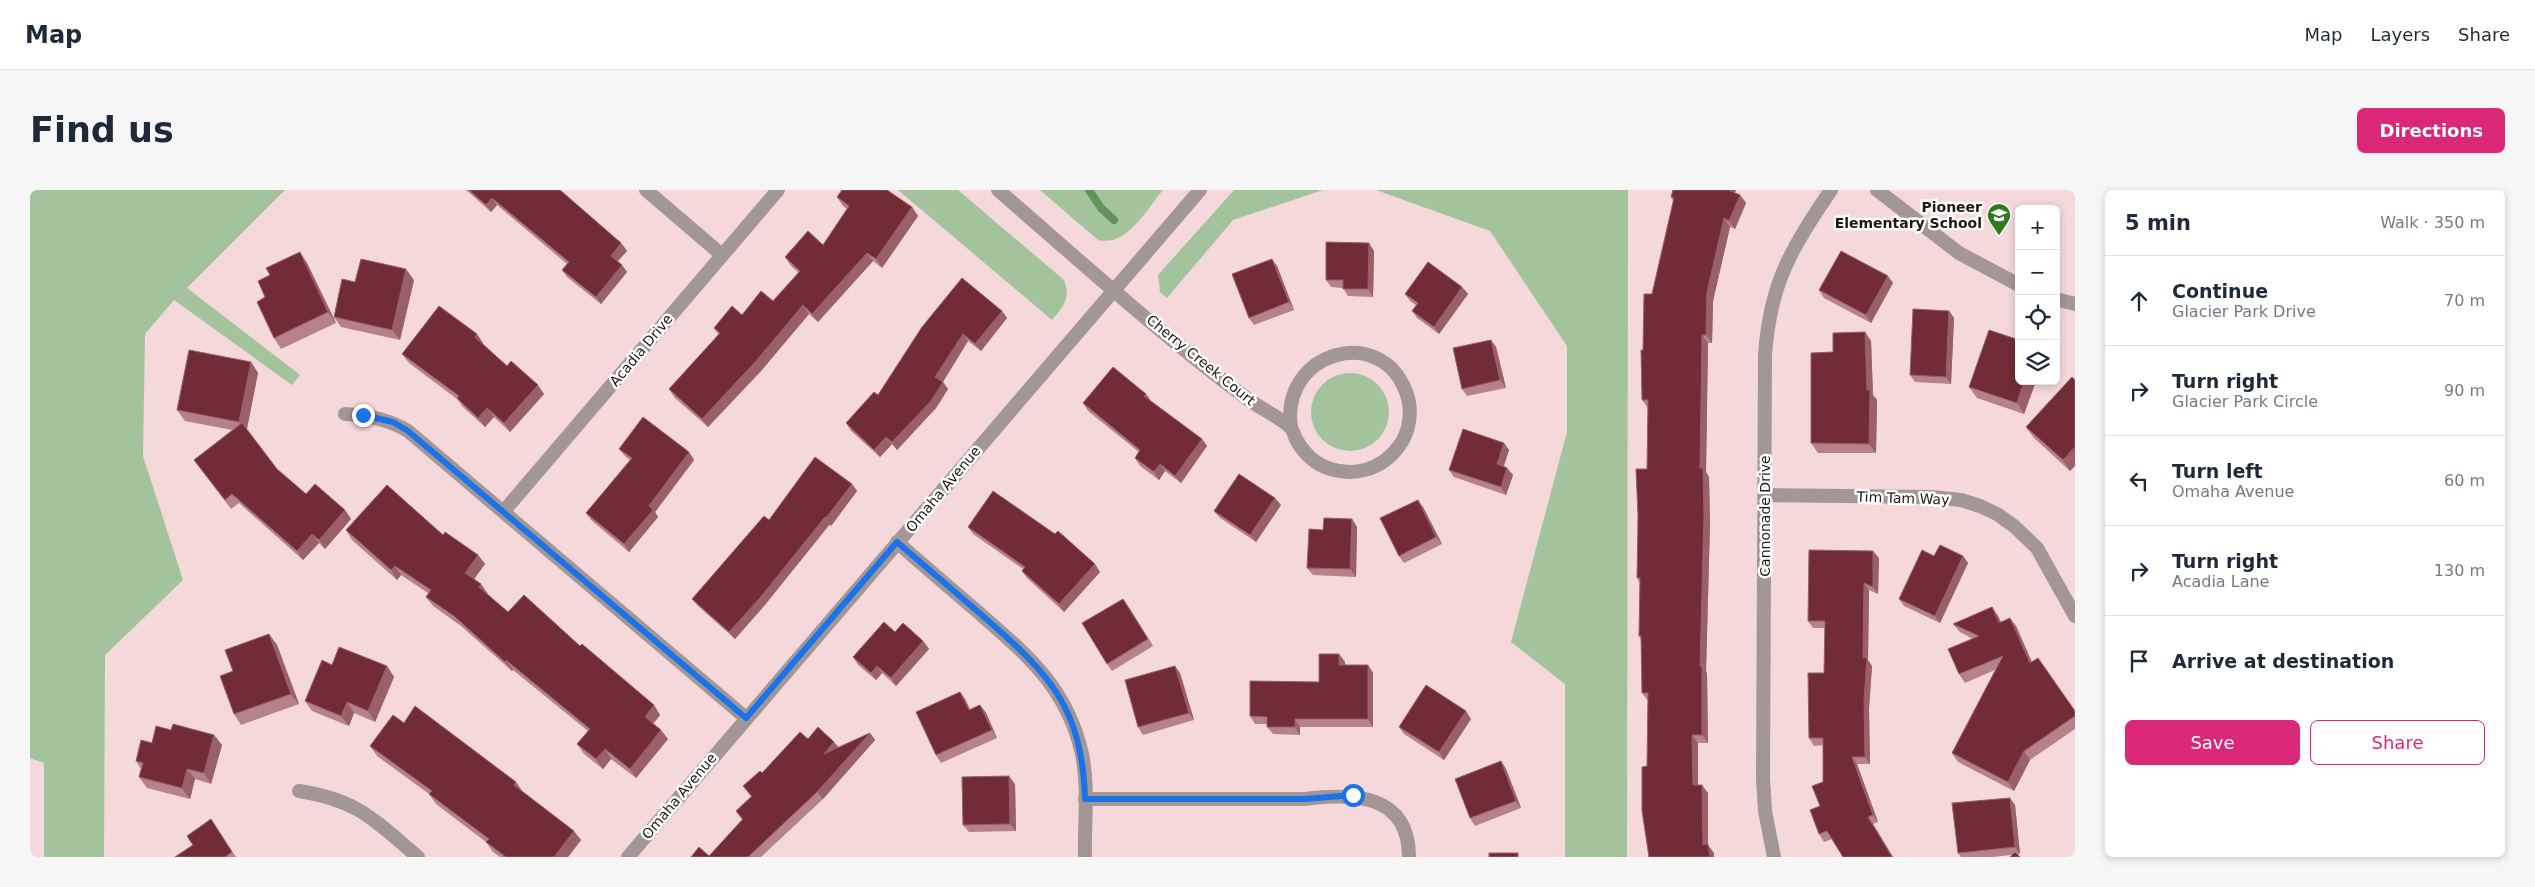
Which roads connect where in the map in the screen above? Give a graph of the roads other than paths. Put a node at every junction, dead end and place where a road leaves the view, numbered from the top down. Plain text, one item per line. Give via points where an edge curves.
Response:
1 (646, 190) edge
2 (778, 190) edge
3 (998, 190) edge
4 (1200, 190) edge
5 (1832, 190) edge
6 (1877, 190) edge
7 (722, 255) junction
8 (2015, 283) edge
9 (1114, 289) junction
10 (2060, 300) edge
11 (2075, 304) edge
12 (345, 414) dead end
13 (1291, 427) junction
14 (1765, 495) junction
15 (504, 511) junction
16 (897, 542) junction
17 (2075, 616) edge
18 (746, 718) junction
19 (299, 791) dead end
20 (1085, 799) junction
21 (418, 857) edge
22 (628, 857) edge
23 (1084, 857) edge
24 (1409, 857) edge
25 (1774, 857) edge

1 - 7 street
2 - 7 street, Acadia Drive
3 - 9 street, Cherry Creek Court
4 - 9 street, Omaha Avenue
5 - 14 street, Cannonade Drive via 1786,261 1767,322
6 - 8 street via 1960,253
7 - 15 street, Acadia Drive
9 - 13 street, Cherry Creek Court via 1245,398
9 - 16 street, Omaha Avenue
10 - 11 street
12 - 15 street via 393,422 408,431
13 - 13 street via 1302,450 1322,466 1348,472 1373,468 1402,443 1410,418 1406,392 1395,373 1377,359 1355,353 1332,355 1312,366 1297,383 1290,404
14 - 17 street, Tim Tam Way via 1932,497 1962,500 1980,506 2014,526 2037,548
14 - 25 street, Cannonade Drive via 1763,779
15 - 18 street
16 - 18 street, Omaha Avenue
16 - 20 street via 1030,658 1053,686 1069,715 1082,754
18 - 22 street, Omaha Avenue
19 - 21 street via 338,799 354,806
20 - 23 street
20 - 24 street via 1367,797 1380,803 1398,820 1406,837

